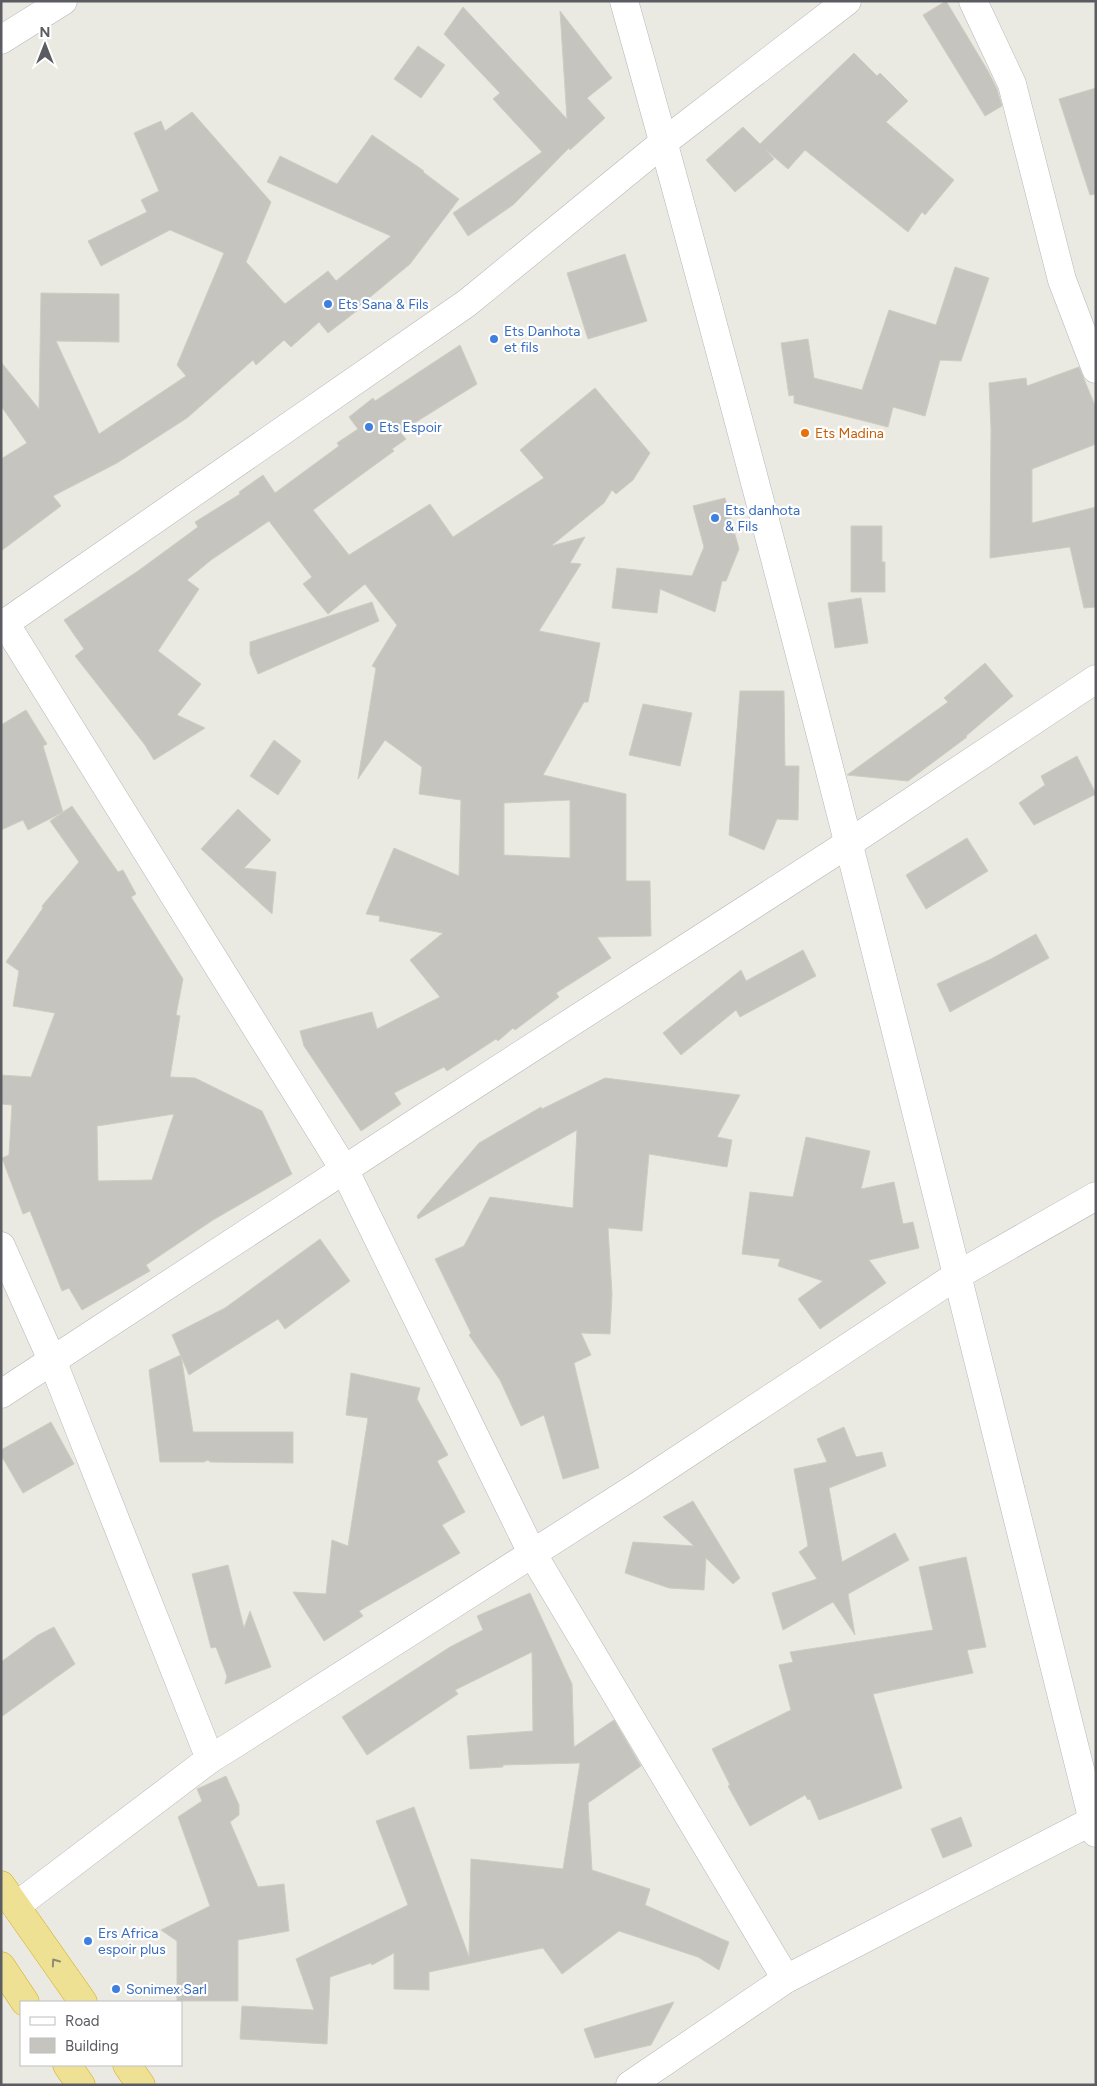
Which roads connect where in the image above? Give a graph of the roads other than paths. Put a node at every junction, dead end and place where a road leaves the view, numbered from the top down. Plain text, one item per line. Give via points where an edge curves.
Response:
1 (62, 1) edge
2 (624, 1) edge
3 (847, 1) edge
4 (974, 1) edge
5 (1, 40) edge
6 (664, 142) junction
7 (1096, 369) edge
8 (3, 625) edge
9 (1096, 679) edge
10 (849, 842) junction
11 (344, 1169) junction
12 (1096, 1196) edge
13 (1, 1246) edge
14 (956, 1276) junction
15 (52, 1360) junction
16 (1, 1394) edge
17 (532, 1553) junction
18 (210, 1759) junction
19 (1095, 1824) edge
20 (8, 1896) edge
21 (1, 1966) edge
22 (786, 1979) junction
23 (24, 2001) edge
24 (83, 2001) edge
25 (68, 2066) edge
26 (128, 2066) edge
27 (81, 2085) edge
28 (142, 2085) edge
29 (630, 2085) edge

1 - 5 street
2 - 6 street
3 - 6 street
4 - 7 street via 1012,84 1062,280
6 - 8 street via 467,303
6 - 10 street
8 - 11 street
9 - 10 street
10 - 11 street
10 - 14 street
11 - 15 street
11 - 17 street
12 - 14 street
13 - 15 street
14 - 17 street
14 - 19 street
15 - 16 street
15 - 18 street
17 - 18 street
17 - 22 street
18 - 20 street
19 - 22 street
24 -> 20 highway
21 - 23 highway
22 - 29 street
25 - 27 highway
26 - 28 highway

